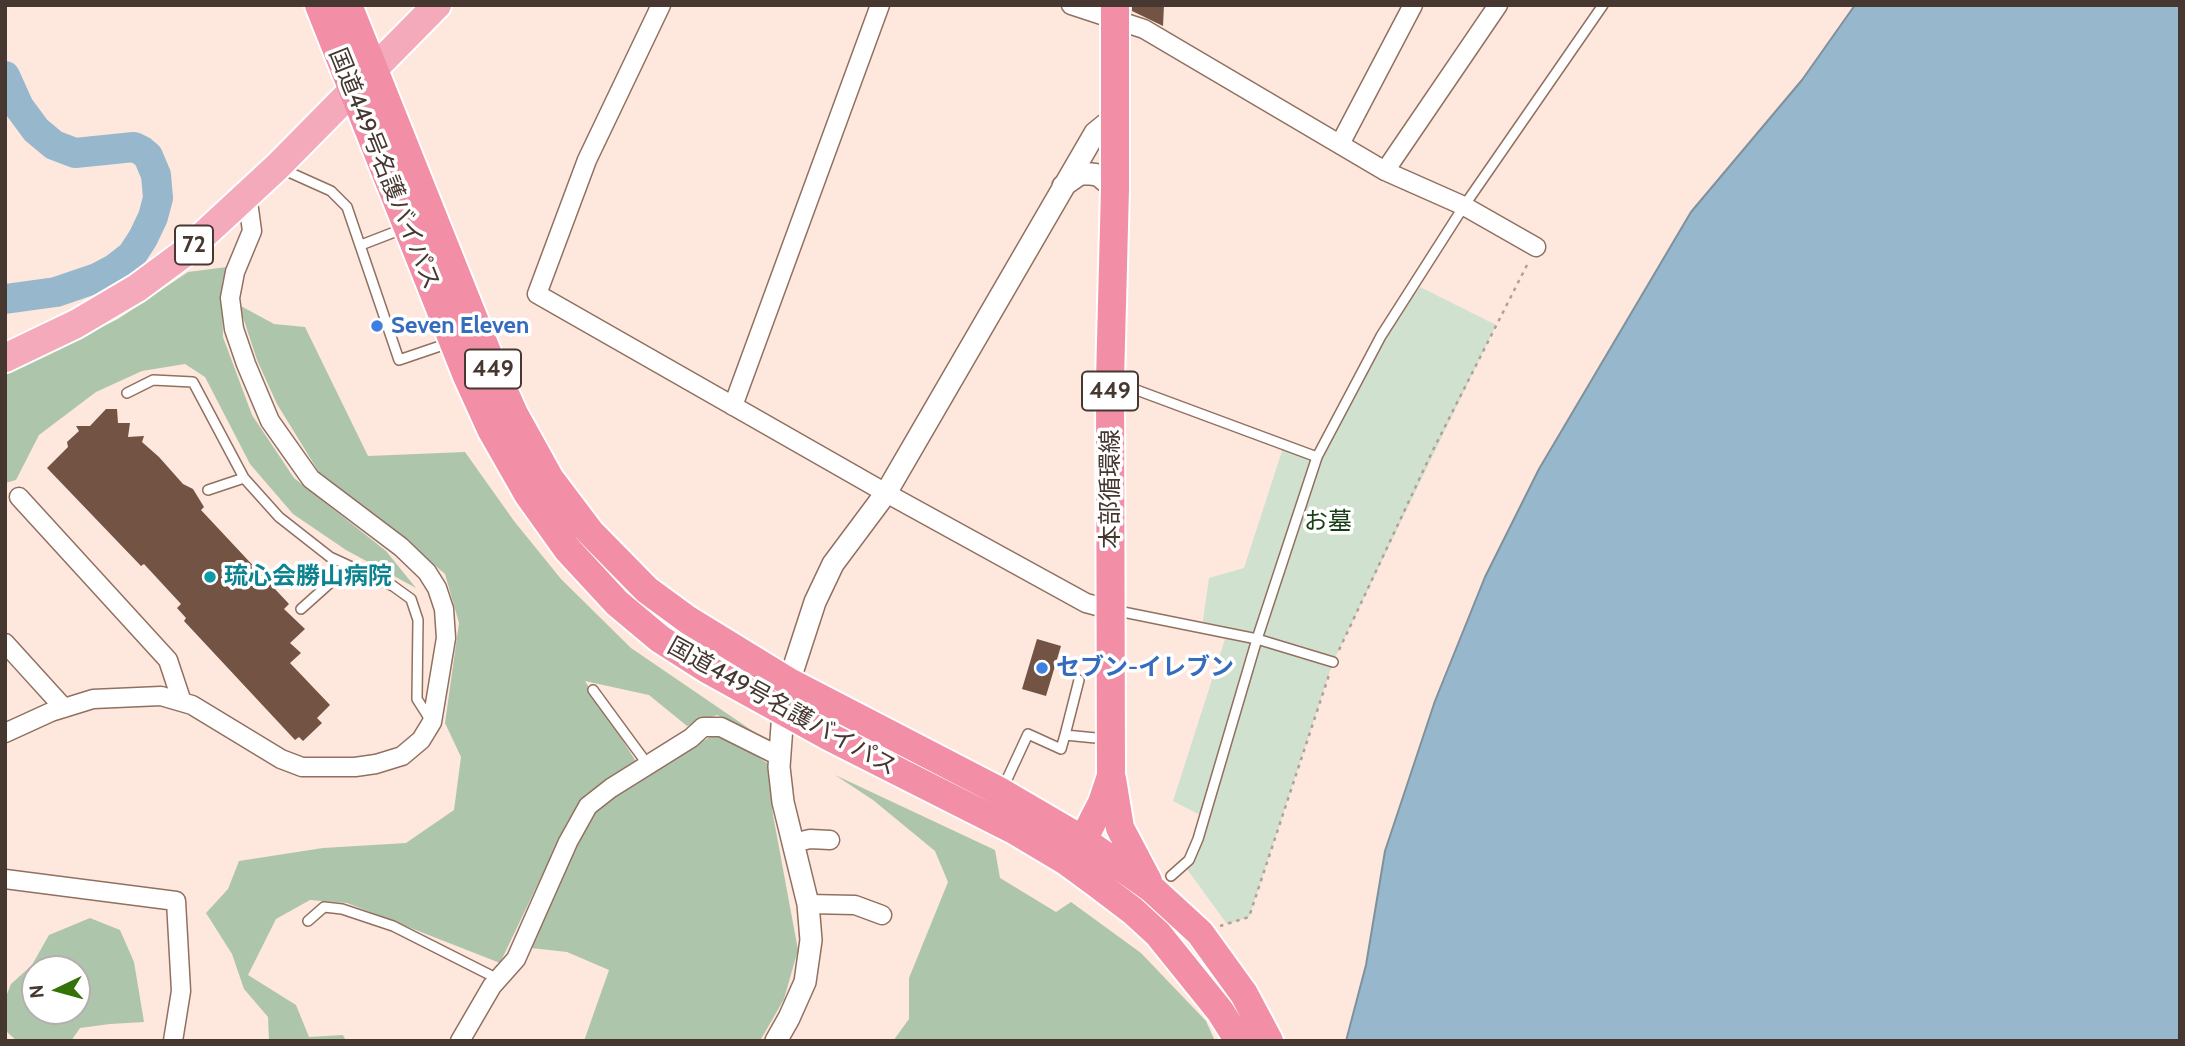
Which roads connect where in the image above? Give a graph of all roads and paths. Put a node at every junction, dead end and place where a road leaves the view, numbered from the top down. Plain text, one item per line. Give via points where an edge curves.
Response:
1 (319, 5) edge
2 (348, 5) edge
3 (437, 5) edge
4 (661, 5) edge
5 (880, 5) edge
6 (1071, 5) edge
7 (1413, 5) edge
8 (1498, 5) edge
9 (1603, 5) edge
10 (1115, 13) edge
11 (374, 70) junction
12 (353, 92) junction
13 (1116, 116) junction
14 (1340, 144) junction
15 (277, 167) junction
16 (1385, 171) junction
17 (1063, 186) junction
18 (1115, 189) junction
19 (244, 199) junction
20 (1464, 206) junction
21 (407, 227) junction
22 (361, 245) junction
23 (1536, 247) joint
24 (453, 341) junction
25 (5, 358) edge
26 (1110, 380) junction
27 (127, 393) dead end
28 (733, 406) junction
29 (1317, 457) junction
30 (244, 478) junction
31 (208, 490) dead end
32 (886, 494) junction
33 (19, 497) dead end
34 (349, 566) junction
35 (301, 609) dead end
36 (1112, 610) junction
37 (1256, 639) junction
38 (5, 643) edge
39 (1333, 662) junction
40 (1079, 680) dead end
41 (789, 682) junction
42 (593, 690) dead end
43 (182, 702) junction
44 (64, 708) junction
45 (783, 712) junction
46 (432, 722) junction
47 (5, 733) edge
48 (1065, 735) junction
49 (1112, 740) junction
50 (779, 756) junction
51 (648, 765) junction
52 (1111, 776) junction
53 (1002, 792) junction
54 (830, 840) dead end
55 (793, 843) junction
56 (1075, 850) junction
57 (5, 879) edge
58 (1161, 882) junction
59 (808, 904) junction
60 (882, 915) dead end
61 (308, 921) dead end
62 (1216, 927) dead end
63 (498, 979) junction
64 (173, 1041) edge
65 (460, 1041) edge
66 (776, 1041) edge
67 (1239, 1041) edge
68 (1269, 1041) edge

1 - 12 highway, 国道449号名護バイパス / 449
2 - 11 highway, 国道449号名護バイパス / 449
3 - 11 main road, 72
4 - 28 street via 587,160 537,294
5 - 28 street
6 - 10 street
7 - 14 street
8 - 16 street
9 - 20 lane
10 - 13 highway, 本部循環線 / 449
10 - 14 street
11 - 12 main road, 72
11 - 41 highway, 国道449号名護バイパス / 449 via 493,367 550,480 590,532 647,590
12 - 15 main road, 72
12 - 21 highway, 国道449号名護バイパス / 449
13 - 17 street via 1096,133
13 - 18 highway, 本部循環線 / 449
14 - 16 street
15 - 19 main road, 72
15 - 22 lane via 331,191 347,207
16 - 20 street
17 - 18 street via 1080,174 1091,174
17 - 32 street
18 - 26 highway, 本部循環線 / 449
19 - 25 main road, 72 via 137,288
19 - 46 street via 251,231 230,298 246,364 270,421 311,479 401,547 437,588 446,638
20 - 23 street
20 - 29 lane via 1381,336
21 - 22 lane
21 - 24 highway, 国道449号名護バイパス / 449
22 - 24 lane via 399,360
23 - 39 path
24 - 45 highway, 国道449号名護バイパス / 449 via 497,440 568,550 617,603 660,639
26 - 29 lane
26 - 36 highway, 本部循環線 / 449
27 - 30 lane via 153,380 193,382
28 - 32 street
29 - 37 lane
30 - 31 lane
30 - 34 lane via 279,517 330,557
32 - 36 street via 1086,603
32 - 41 street via 833,564 815,602
33 - 43 street via 168,660
34 - 35 lane
34 - 46 lane via 411,599 418,620 417,699
36 - 37 lane
36 - 49 highway, 本部循環線 / 449
37 - 39 lane
37 - 58 lane via 1198,839 1189,860
38 - 44 street
39 - 62 path via 1249,917
40 - 48 lane
41 - 45 street
41 - 53 highway, 国道449号名護バイパス / 449
42 - 51 lane
43 - 44 street via 161,696 93,699
43 - 46 street via 302,768 355,767 402,757
44 - 47 street
45 - 50 street
45 - 56 highway, 国道449号名護バイパス / 449 via 1014,830
48 - 49 lane
48 - 53 lane via 1061,749 1028,734
49 - 52 highway, 本部循環線 / 449
50 - 51 street via 721,727 703,727
50 - 55 street
51 - 63 street via 588,806 516,959
52 - 56 highway, 本部循環線 / 449 via 1102,803
52 - 58 highway via 1120,828
53 - 56 highway, 国道449号名護バイパス / 449
54 - 55 street
55 - 59 street
56 - 58 highway, 449
56 - 67 highway, 449 via 1158,934
57 - 64 street via 176,901 181,992
58 - 68 highway, 449 via 1244,994
59 - 60 street via 855,905
59 - 66 street via 811,940 805,982
61 - 63 lane via 324,907 342,909 393,926
63 - 65 street

